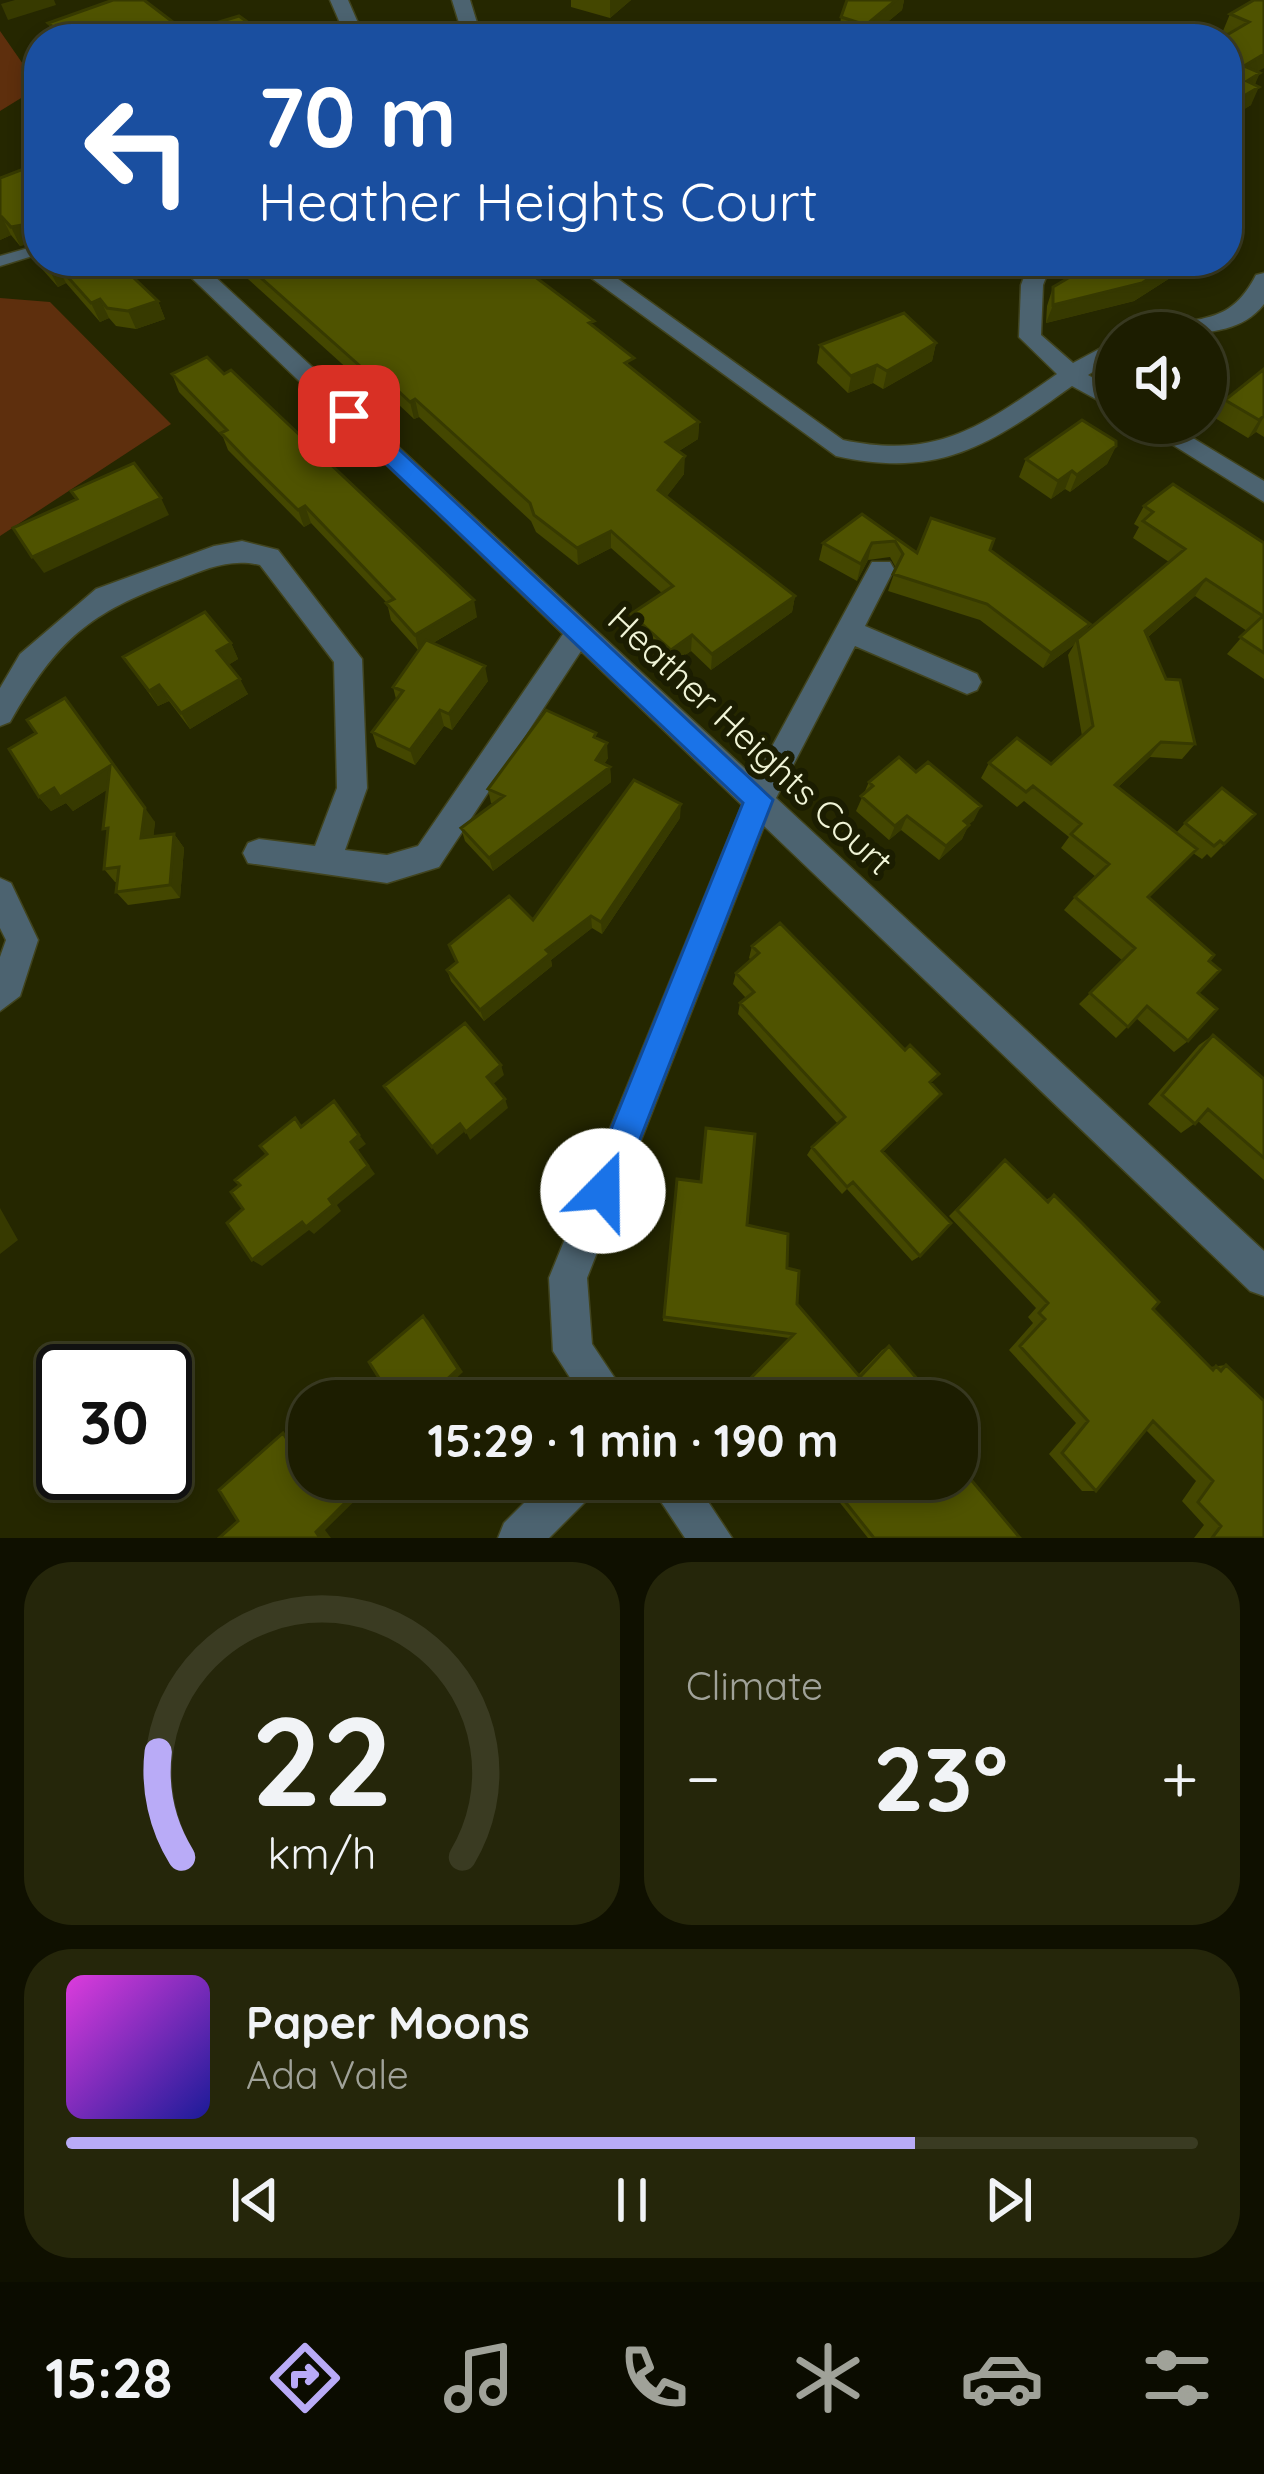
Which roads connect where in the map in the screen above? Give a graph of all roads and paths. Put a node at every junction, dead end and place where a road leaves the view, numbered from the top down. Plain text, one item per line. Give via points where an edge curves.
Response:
1 (201, 276) edge
2 (600, 276) edge
3 (1035, 276) edge
4 (1264, 280) edge
5 (1227, 320) edge
6 (1095, 361) edge
7 (1073, 376) junction
8 (1095, 389) edge
9 (1184, 444) edge
10 (1264, 493) edge
11 (881, 569) dead end
12 (847, 630) junction
13 (578, 632) junction
14 (967, 682) dead end
15 (0, 714) edge
16 (759, 800) junction
17 (259, 853) dead end
18 (326, 859) junction
19 (0, 893) edge
20 (0, 995) edge
21 (1264, 1277) edge
22 (594, 1380) edge
23 (557, 1500) edge
24 (682, 1500) edge
25 (519, 1538) edge
26 (710, 1538) edge

1 - 13 street, Heather Heights Court
2 - 7 street via 836,447 872,459 932,454 992,434
3 - 7 street via 1030,337
4 - 5 street via 1248,311
6 - 7 street
7 - 8 street
9 - 10 street
11 - 12 street
12 - 14 street
12 - 16 street
13 - 16 street, Heather Heights Court
13 - 18 street via 428,856 386,869
15 - 18 street via 30,662 106,596 214,556 269,557 348,659 352,788
16 - 21 street, Heather Heights Court
16 - 22 street via 568,1278 573,1351
17 - 18 street
19 - 20 street via 22,940
23 - 25 street
24 - 26 street

